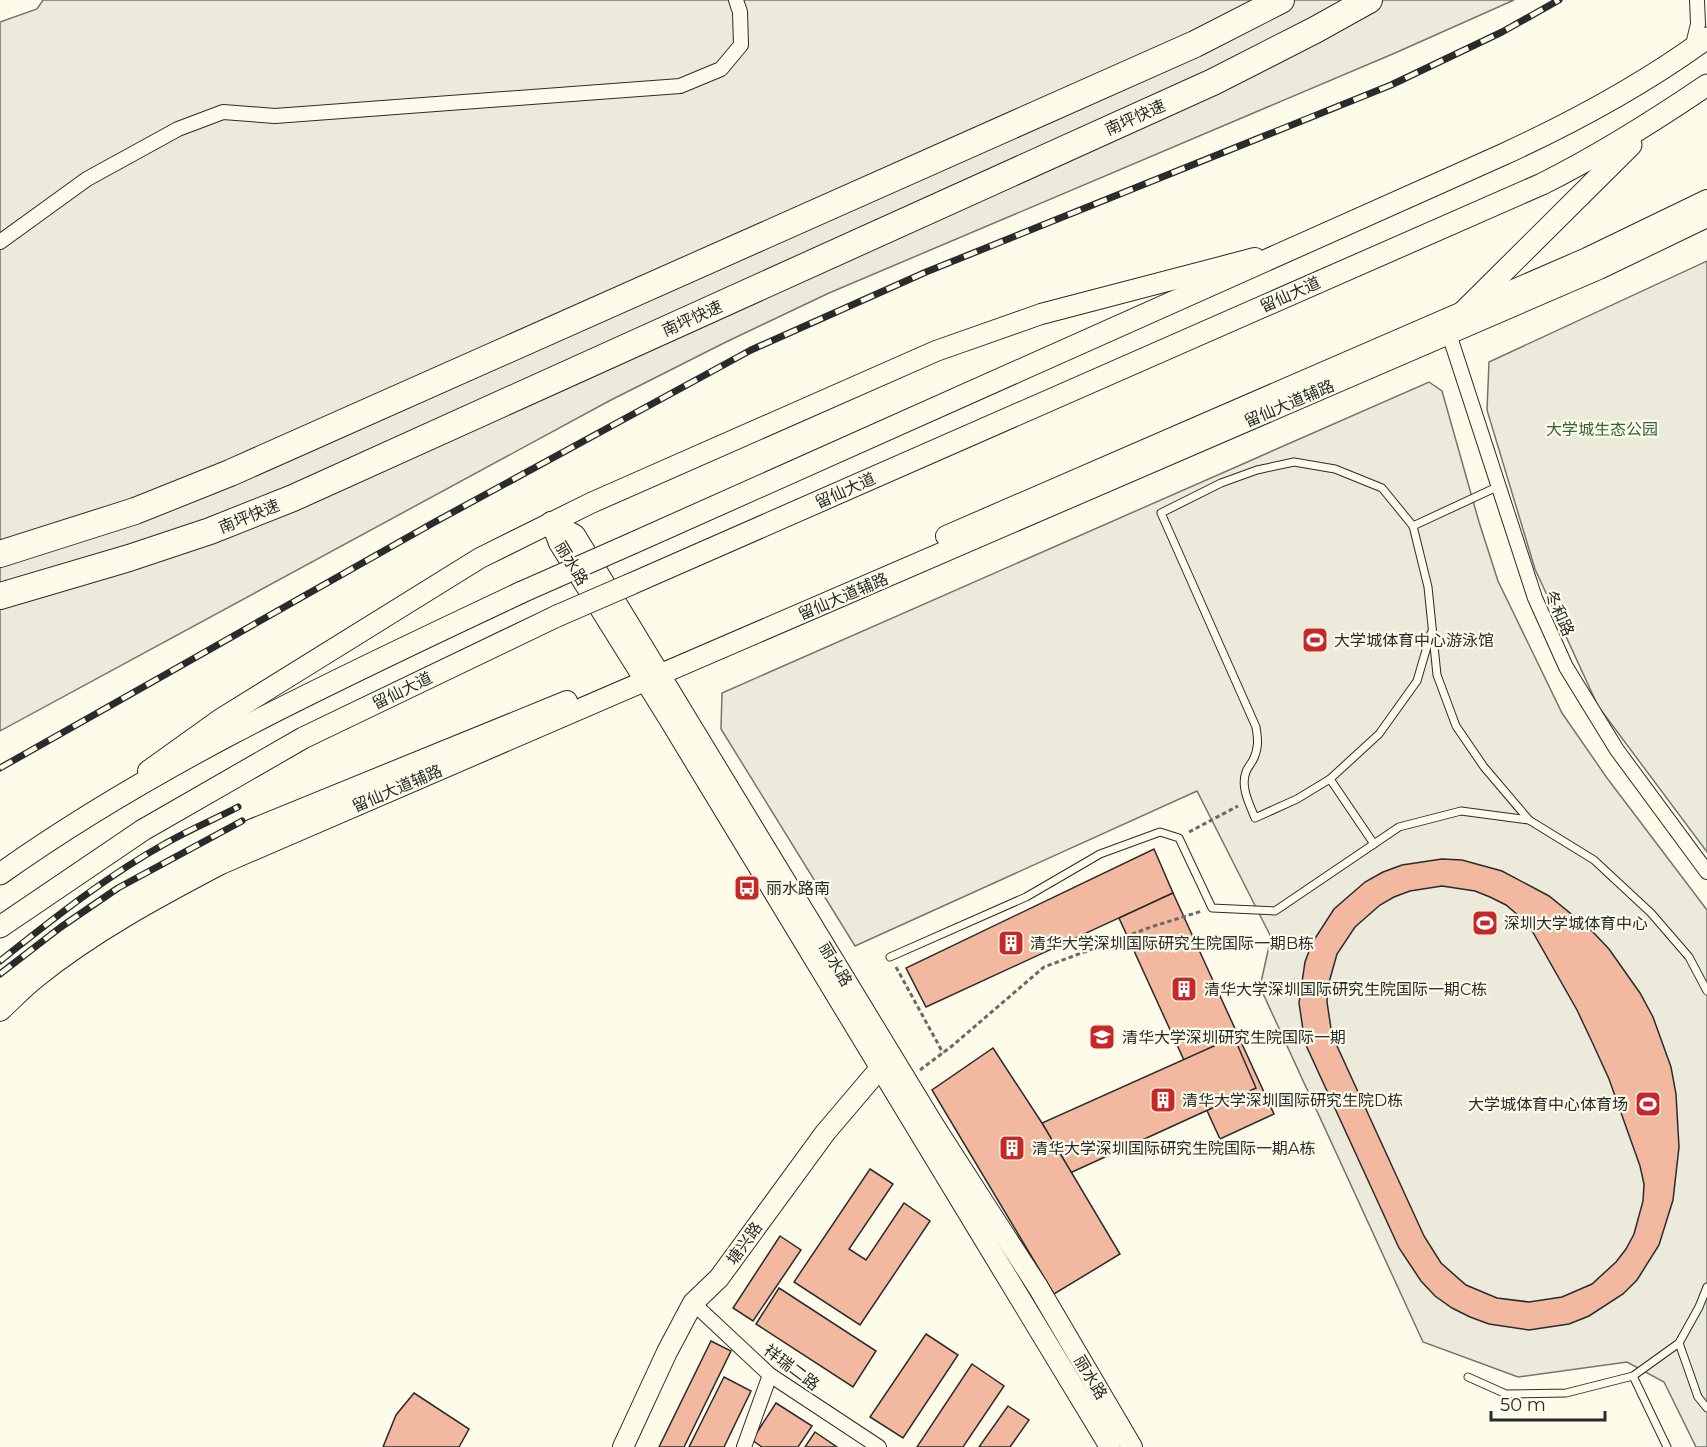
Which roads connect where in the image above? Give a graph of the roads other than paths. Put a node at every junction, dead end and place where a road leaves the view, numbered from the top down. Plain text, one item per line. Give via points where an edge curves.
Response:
1 (736, 0) edge
2 (1281, 0) edge
3 (1369, 0) edge
4 (1697, 0) edge
5 (1700, 44) edge
6 (1707, 85) edge
7 (1662, 116) junction
8 (1707, 200) edge
9 (1707, 217) edge
10 (1323, 237) junction
11 (0, 243) edge
12 (1464, 312) junction
13 (1449, 334) junction
14 (1499, 486) junction
15 (550, 522) junction
16 (1413, 526) junction
17 (0, 554) edge
18 (0, 596) edge
19 (1431, 633) junction
20 (650, 672) junction
21 (1330, 779) junction
22 (102, 805) junction
23 (1529, 820) junction
24 (1374, 844) junction
25 (1707, 872) edge
26 (0, 874) edge
27 (0, 927) edge
28 (891, 957) road end
29 (0, 989) edge
30 (1707, 990) edge
31 (0, 1011) edge
32 (886, 1061) junction
33 (1707, 1287) edge
34 (1707, 1300) edge
35 (693, 1303) junction
36 (1699, 1307) junction
37 (1678, 1343) junction
38 (770, 1374) junction
39 (1633, 1376) junction
40 (1468, 1377) dead end
41 (1707, 1408) edge
42 (623, 1447) edge
43 (744, 1447) edge
44 (879, 1447) edge
45 (1110, 1447) edge
46 (1132, 1447) edge
47 (1667, 1447) edge

1 - 11 street via 741,45 720,69 680,86 275,116 223,112 178,129 87,179
2 - 17 highway via 1195,44 230,473 135,511
3 - 18 highway, 南坪快速 via 1213,82 293,498 160,548
4 - 5 street
5 - 10 main road via 1610,102 1559,129
6 - 7 main road, 留仙大道
7 - 12 main road
7 - 27 main road, 留仙大道, bridge via 1542,183 557,616 303,738 143,830
8 - 12 main road, 留仙大道辅路
9 - 13 main road, 留仙大道辅路 via 1599,270
10 - 15 main road via 986,332
10 - 22 main road, bridge via 522,592 272,712
12 - 13 main road
12 - 20 main road, 留仙大道辅路
13 - 14 street, 冬和路
13 - 20 main road, 留仙大道辅路
14 - 16 lane
14 - 25 street, 冬和路 via 1534,598 1566,667 1617,750
15 - 20 main road, 丽水路 via 575,535
15 - 22 main road via 480,558 232,712
16 - 19 lane via 1428,587
16 - 21 lane via 1382,488 1335,469 1294,462 1221,483 1161,513 1256,727 1259,744 1245,773 1248,801 1255,819
19 - 21 lane via 1416,681 1379,734
19 - 23 lane via 1437,675 1456,726 1484,767
20 - 29 main road, 留仙大道辅路 via 248,831 134,893 28,965
20 - 31 main road, 留仙大道辅路 via 603,699 221,864 91,939 37,977
20 - 32 main road, 丽水路
21 - 24 lane
22 - 26 main road
23 - 24 lane via 1461,811 1399,827
23 - 30 lane via 1594,860 1651,913 1689,957
24 - 28 lane via 1275,911 1212,908 1179,838 1160,832 1100,854 1026,897
32 - 35 main road, 塘兴路 via 825,1133 719,1278
32 - 45 main road, 丽水路
32 - 46 main road, 丽水路 via 906,1080 1038,1287
33 - 36 lane
34 - 36 lane
35 - 38 street, 祥瑞二路
35 - 42 main road, 塘兴路
36 - 37 lane
37 - 39 lane
37 - 41 lane via 1698,1397
38 - 43 street
38 - 44 street, 祥瑞二路
39 - 40 lane via 1566,1393 1506,1394
39 - 47 lane

